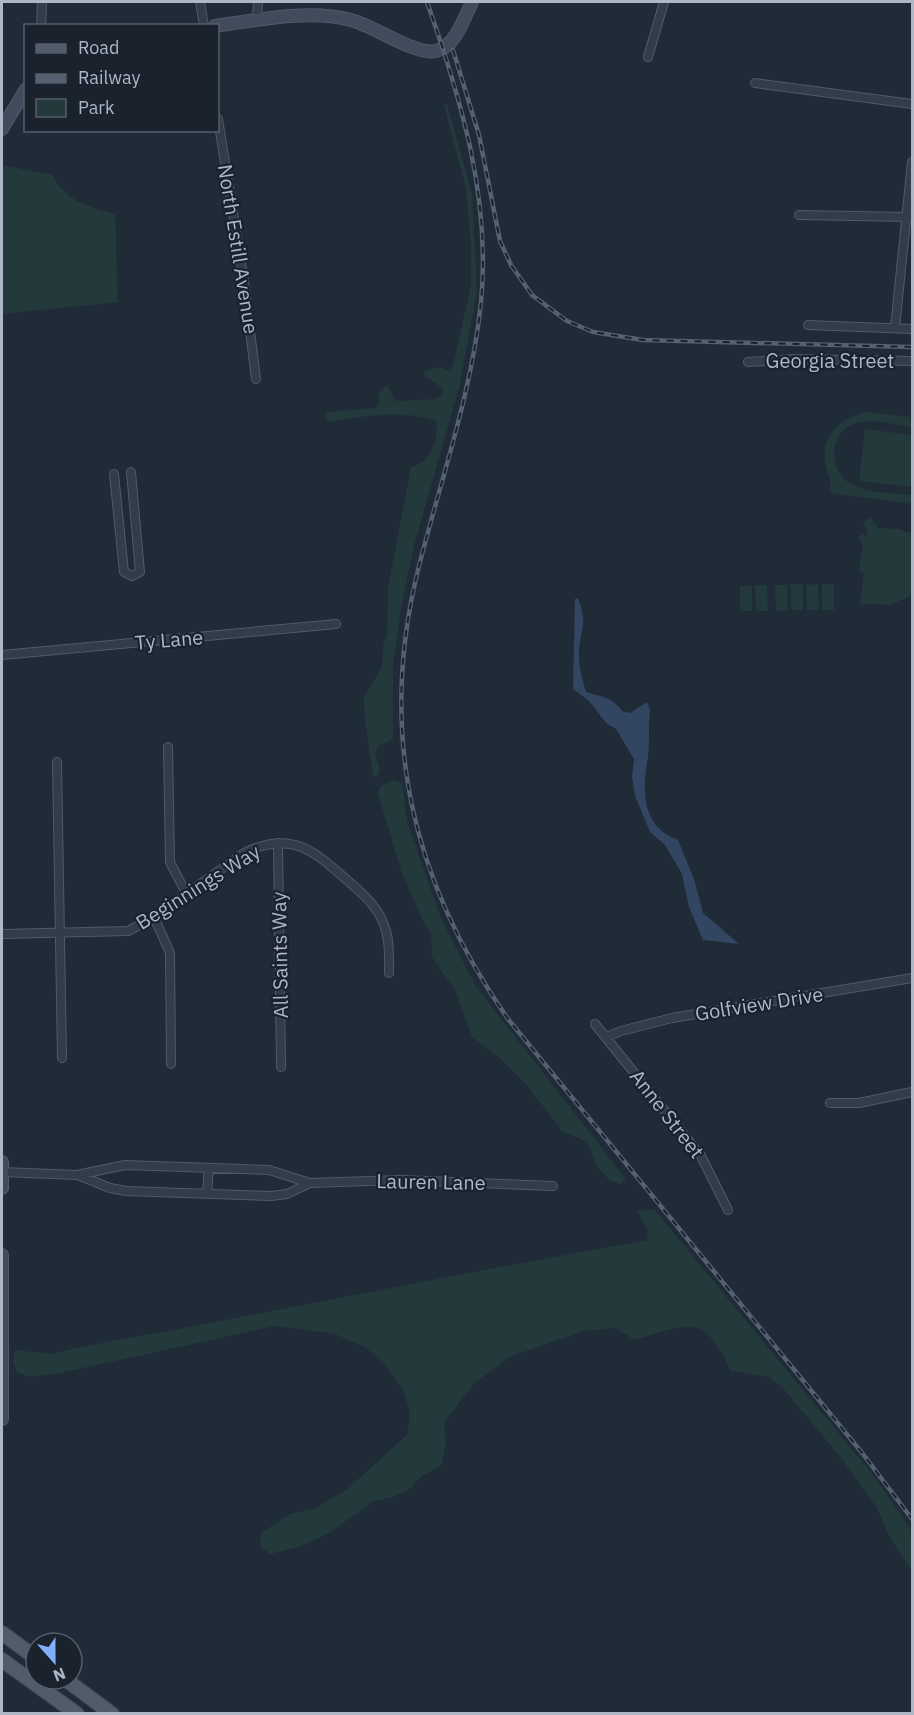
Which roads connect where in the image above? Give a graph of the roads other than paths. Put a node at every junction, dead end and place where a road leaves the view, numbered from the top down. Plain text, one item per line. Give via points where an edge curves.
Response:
1 (42, 2) edge
2 (200, 2) edge
3 (258, 2) edge
4 (472, 2) edge
5 (664, 2) edge
6 (257, 20) junction
7 (41, 24) edge
8 (204, 24) edge
9 (219, 25) edge
10 (648, 57) dead end
11 (755, 83) dead end
12 (24, 92) edge
13 (912, 104) edge
14 (219, 125) edge
15 (2, 129) edge
16 (912, 162) edge
17 (800, 215) dead end
18 (910, 217) edge
19 (807, 326) dead end
20 (895, 328) junction
21 (912, 329) edge
22 (748, 362) dead end
23 (912, 362) edge
24 (256, 379) dead end
25 (131, 472) dead end
26 (114, 474) dead end
27 (336, 624) dead end
28 (2, 655) edge
29 (168, 747) dead end
30 (57, 762) dead end
31 (278, 843) junction
32 (186, 893) junction
33 (154, 917) junction
34 (60, 933) junction
35 (2, 934) edge
36 (389, 973) dead end
37 (912, 978) edge
38 (595, 1024) dead end
39 (607, 1037) junction
40 (62, 1058) dead end
41 (171, 1064) dead end
42 (281, 1067) dead end
43 (912, 1092) edge
44 (830, 1103) dead end
45 (2, 1162) edge
46 (209, 1168) junction
47 (2, 1172) edge
48 (77, 1175) junction
49 (310, 1183) junction
50 (552, 1186) dead end
51 (2, 1188) edge
52 (207, 1193) junction
53 (728, 1210) dead end
54 (2, 1255) edge
55 (2, 1350) edge
56 (2, 1419) edge
57 (2, 1633) edge
58 (24, 1649) edge
59 (2, 1660) edge
60 (82, 1691) edge
61 (77, 1713) edge
62 (112, 1713) edge

1 - 7 street
2 - 8 street
3 - 6 street
4 - 6 street via 450,44 430,52 341,18
5 - 10 street
6 - 9 street
11 - 13 street
12 - 15 street
14 - 24 street, North Estill Avenue
16 - 18 street
17 - 18 street
18 - 20 street
19 - 20 street
20 - 21 street
22 - 23 street, Georgia Street
25 - 26 street via 140,572 132,576 123,572
27 - 28 street, Ty Lane
29 - 32 street via 170,862
30 - 34 street
31 - 32 street, Beginnings Way via 244,853
31 - 36 street, Beginnings Way via 314,851 371,901 386,931
31 - 42 street, All Saints Way
32 - 33 street, Beginnings Way
33 - 34 street, Beginnings Way via 128,931
33 - 41 street via 170,953
34 - 35 street, Beginnings Way
34 - 40 street
37 - 39 street, Golfview Drive via 672,1017
38 - 39 street, Anne Street
39 - 53 street, Anne Street via 701,1156
43 - 44 street
45 - 47 street
46 - 48 street, Lauren Lane via 125,1165
46 - 49 street, Lauren Lane via 269,1170
46 - 52 street
47 - 48 street, Lauren Lane
47 - 51 street
48 - 52 street, Lauren Lane via 118,1190
49 - 50 street, Lauren Lane via 400,1180
49 - 52 street, Lauren Lane via 287,1194 271,1196
54 - 55 street
55 - 56 street
57 - 58 main road
59 - 61 main road
60 - 62 main road

